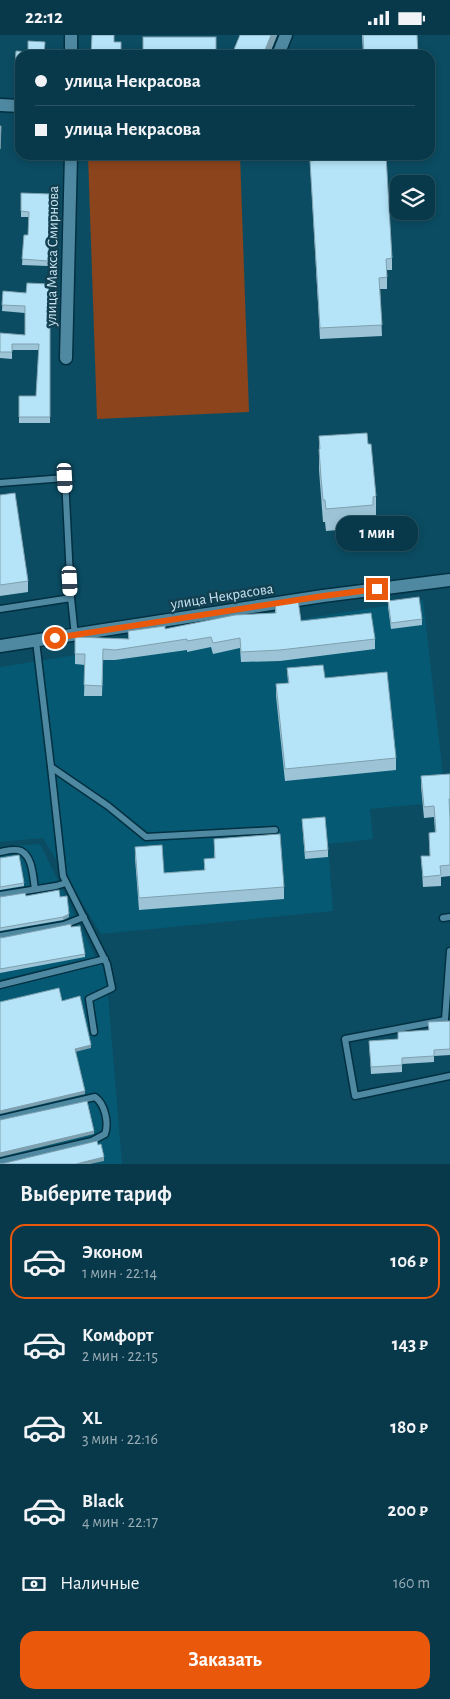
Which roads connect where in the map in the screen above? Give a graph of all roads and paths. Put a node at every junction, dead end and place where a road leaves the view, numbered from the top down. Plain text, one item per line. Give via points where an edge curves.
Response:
1 (71, 35) edge
2 (286, 35) edge
3 (71, 50) edge
4 (280, 50) edge
5 (0, 105) edge
6 (15, 106) edge
7 (71, 160) edge
8 (66, 358) dead end
9 (0, 483) edge
10 (450, 580) edge
11 (70, 598) junction
12 (0, 609) edge
13 (75, 636) junction
14 (36, 641) junction
15 (0, 646) edge
16 (51, 767) junction
17 (275, 830) dead end
18 (0, 852) edge
19 (66, 883) junction
20 (35, 889) junction
21 (0, 895) edge
22 (84, 917) junction
23 (0, 936) edge
24 (450, 951) edge
25 (105, 959) junction
26 (0, 985) edge
27 (94, 1032) dead end
28 (450, 1076) edge
29 (0, 1119) edge
30 (0, 1162) edge

1 - 3 street
2 - 4 street
5 - 6 street
7 - 8 street, улица Макса Смирнова
9 - 11 lane via 65,478
10 - 13 street, улица Некрасова via 323,596
11 - 12 lane
11 - 13 lane
13 - 14 street, улица Некрасова
14 - 15 street, улица Некрасова
14 - 16 lane
16 - 17 lane via 146,837
16 - 19 lane
18 - 20 lane via 15,850 26,855
19 - 20 lane
19 - 22 lane
20 - 21 lane
22 - 23 lane via 64,925
22 - 25 lane
24 - 28 lane via 445,1020 345,1039 355,1096
25 - 26 lane
25 - 27 lane via 112,988 89,999
29 - 30 lane via 95,1097 107,1122 105,1134 92,1141

